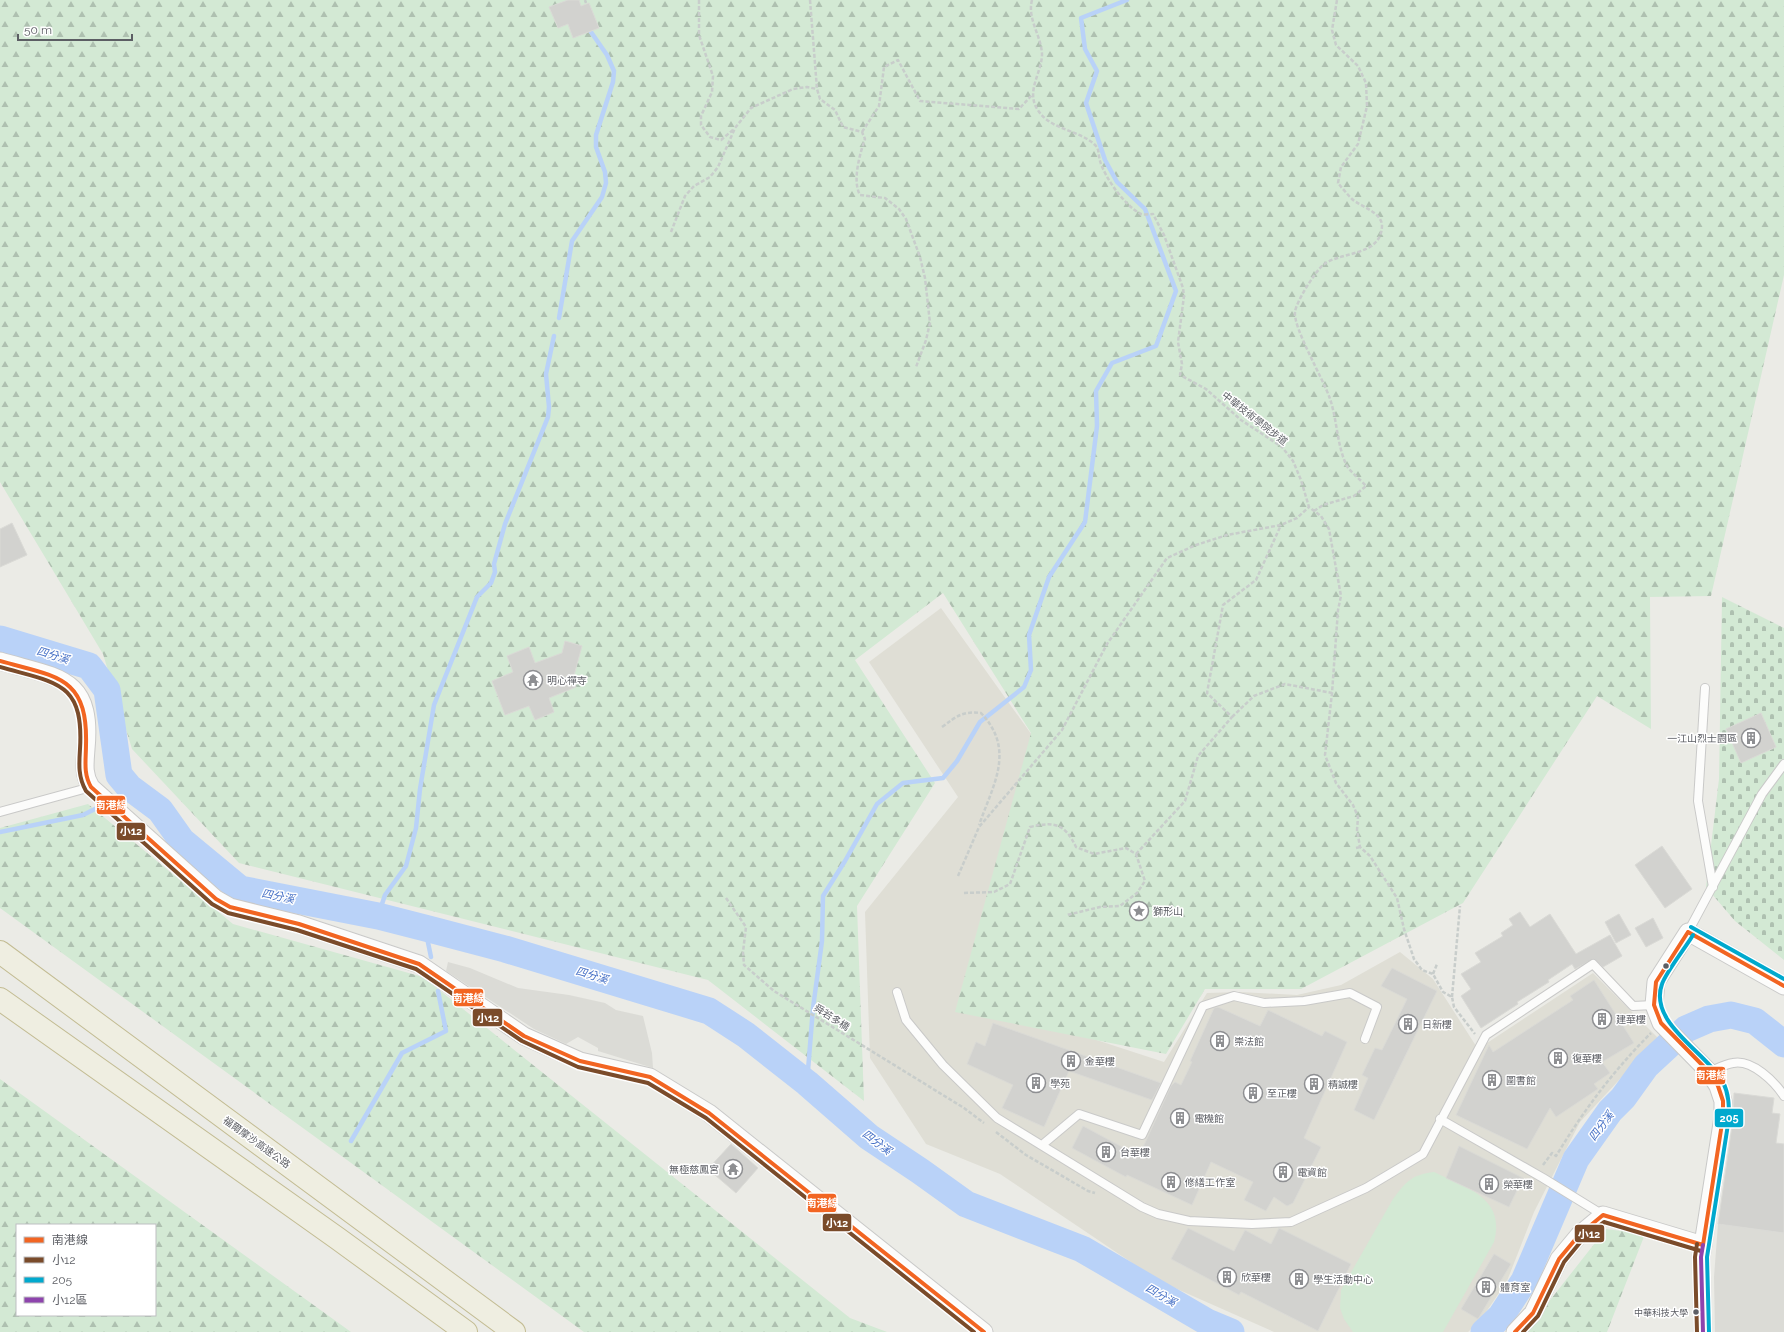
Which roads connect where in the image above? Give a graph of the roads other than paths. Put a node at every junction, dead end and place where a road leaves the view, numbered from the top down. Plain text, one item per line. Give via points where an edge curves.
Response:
1 (0, 661) edge
2 (1705, 688) dead end
3 (1784, 764) edge
4 (92, 787) junction
5 (0, 812) edge
6 (1713, 888) junction
7 (1688, 932) junction
8 (0, 952) edge
9 (1784, 986) edge
10 (897, 992) dead end
11 (0, 1000) edge
12 (1654, 1005) junction
13 (1365, 1039) dead end
14 (1709, 1072) junction
15 (1784, 1096) edge
16 (1440, 1119) junction
17 (1042, 1145) junction
18 (1603, 1215) junction
19 (1703, 1245) junction
20 (466, 1332) edge
21 (514, 1332) edge
22 (984, 1332) edge
23 (1515, 1332) edge
24 (1703, 1332) edge

1 - 4 street via 50,675 75,689 85,709 84,770 86,780
2 - 6 lane via 1698,800
3 - 6 lane via 1762,794
4 - 5 lane
4 - 22 street via 206,892 230,908 299,924 419,964 524,1036 580,1060 650,1077 709,1113
6 - 7 lane
7 - 9 street
7 - 12 street via 1656,982
8 - 21 highway, 福爾摩沙高速公路
10 - 17 lane via 906,1020 942,1065 997,1118
11 - 20 highway
12 - 14 street via 1663,1025
12 - 16 lane via 1633,1006 1593,964 1484,1038
13 - 17 lane via 1377,1007 1350,993 1304,1001 1264,1003 1234,996 1203,1006 1142,1135 1079,1114
14 - 15 lane via 1733,1063 1744,1063 1756,1068
14 - 19 street via 1718,1086 1723,1101 1723,1117
16 - 17 lane via 1423,1154 1366,1188 1291,1222 1260,1224 1189,1221 1158,1214 1142,1208
16 - 18 lane via 1541,1176
18 - 19 street
18 - 23 street via 1579,1235 1559,1259 1533,1312
19 - 24 street

